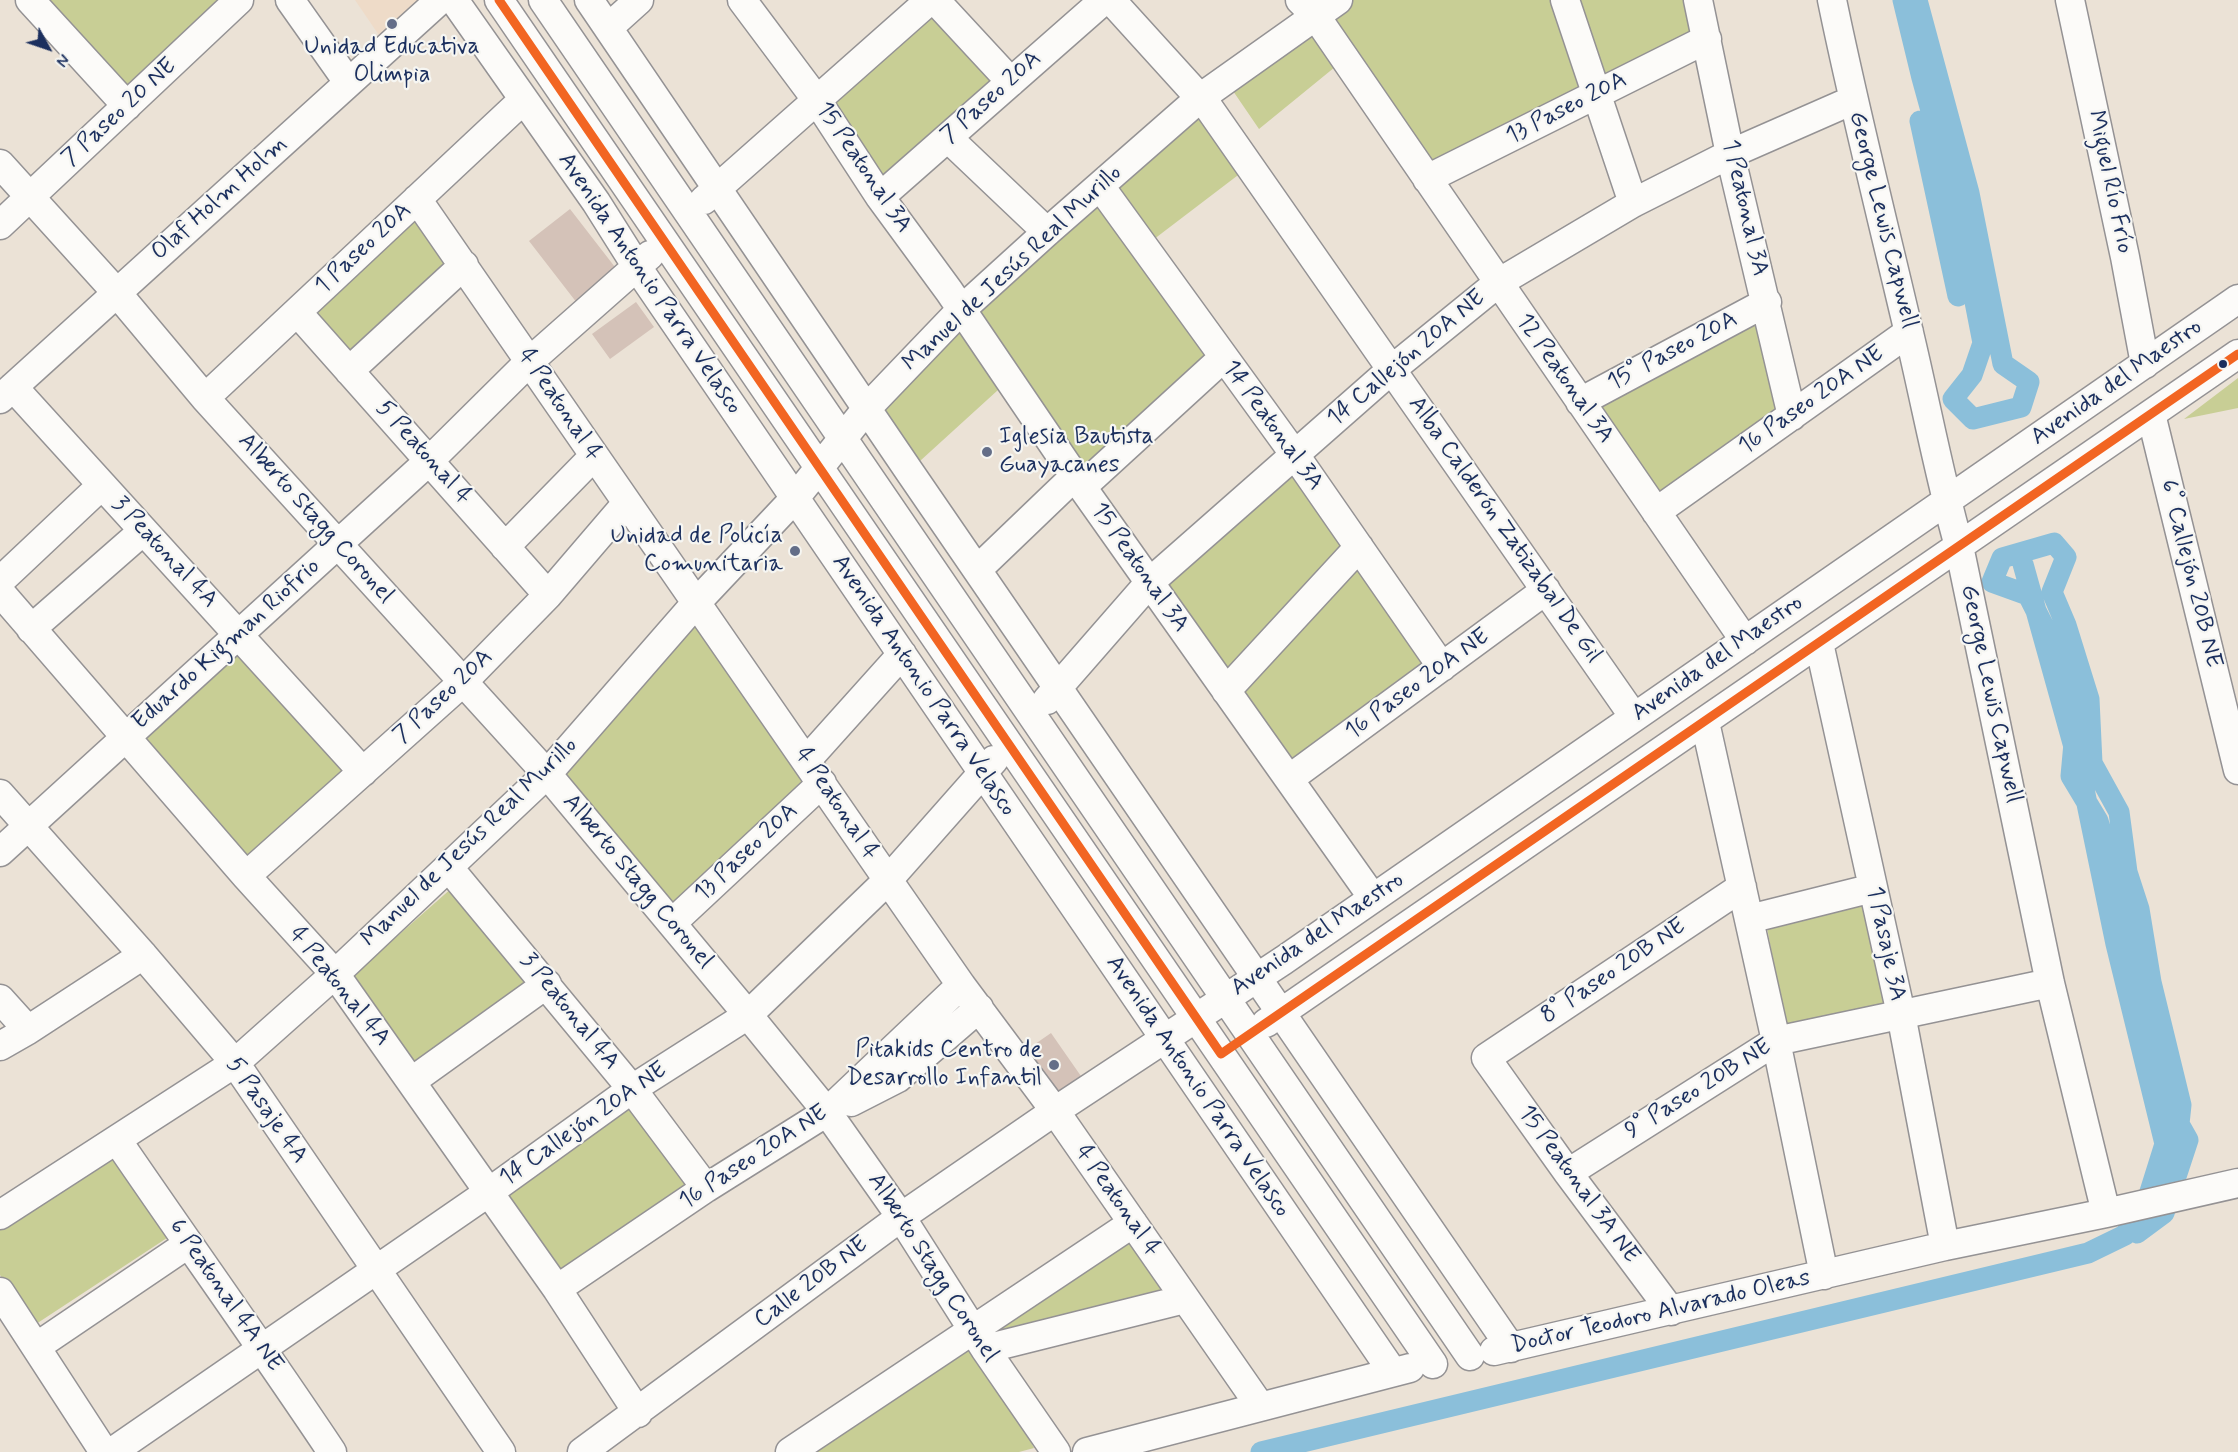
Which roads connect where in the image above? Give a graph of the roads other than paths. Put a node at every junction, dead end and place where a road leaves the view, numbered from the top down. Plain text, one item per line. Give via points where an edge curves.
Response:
1 (30, 0) edge
2 (240, 0) edge
3 (290, 0) edge
4 (440, 0) edge
5 (454, 0) edge
6 (500, 0) edge
7 (543, 0) edge
8 (589, 0) edge
9 (639, 0) edge
10 (930, 0) edge
11 (935, 0) edge
12 (1104, 0) edge
13 (1111, 0) edge
14 (1565, 0) edge
15 (1832, 0) edge
16 (2070, 0) edge
17 (1701, 1) edge
18 (750, 3) edge
19 (1318, 5) edge
20 (608, 28) junction
21 (1707, 39) junction
22 (348, 82) junction
23 (1011, 82) junction
24 (1597, 94) junction
25 (1200, 98) junction
26 (816, 99) junction
27 (523, 100) junction
28 (1852, 100) junction
29 (127, 106) junction
30 (948, 138) junction
31 (1730, 154) junction
32 (0, 164) edge
33 (1428, 179) junction
34 (1100, 186) junction
35 (718, 188) junction
36 (31, 197) junction
37 (880, 197) junction
38 (417, 199) junction
39 (1633, 203) junction
40 (689, 214) junction
41 (0, 225) edge
42 (1047, 232) junction
43 (665, 242) junction
44 (464, 265) junction
45 (637, 267) junction
46 (1498, 283) junction
47 (117, 293) junction
48 (2238, 299) edge
49 (1767, 302) junction
50 (960, 311) junction
51 (297, 312) junction
52 (1909, 332) junction
53 (2238, 354) edge
54 (1223, 358) junction
55 (530, 361) junction
56 (2145, 364) junction
57 (1392, 370) junction
58 (349, 371) junction
59 (7, 393) edge
60 (205, 398) junction
61 (1580, 402) junction
62 (868, 407) junction
63 (2151, 414) junction
64 (1792, 416) junction
65 (2051, 429) junction
66 (843, 439) junction
67 (1295, 455) junction
68 (594, 456) junction
69 (429, 461) junction
70 (820, 468) junction
71 (2071, 469) junction
72 (1078, 482) junction
73 (102, 485) junction
74 (795, 498) junction
75 (1946, 501) junction
76 (626, 504) junction
77 (1656, 512) junction
78 (143, 531) junction
79 (338, 544) junction
80 (1959, 546) junction
81 (505, 547) junction
82 (1359, 547) junction
83 (978, 569) junction
84 (0, 581) edge
85 (1150, 582) junction
86 (1546, 590) junction
87 (0, 592) edge
88 (548, 595) junction
89 (696, 603) junction
90 (31, 629) junction
91 (239, 634) junction
92 (1744, 641) junction
93 (1819, 643) junction
94 (902, 654) junction
95 (1442, 667) junction
96 (463, 682) junction
97 (1059, 686) junction
98 (1227, 691) junction
99 (1033, 716) junction
100 (1634, 717) junction
101 (1706, 722) junction
102 (125, 737) junction
103 (1008, 743) junction
104 (2238, 770) edge
105 (363, 772) junction
106 (814, 772) junction
107 (983, 772) junction
108 (547, 774) junction
109 (1289, 779) junction
110 (0, 794) edge
111 (29, 826) junction
112 (0, 852) edge
113 (448, 868) junction
114 (246, 876) junction
115 (888, 880) junction
116 (1742, 887) junction
117 (1873, 888) junction
118 (1373, 898) junction
119 (1749, 919) junction
120 (672, 923) junction
121 (143, 955) junction
122 (335, 974) junction
123 (1258, 977) junction
124 (2050, 983) junction
125 (547, 984) junction
126 (962, 985) junction
127 (1226, 998) junction
128 (0, 999) edge
129 (979, 1008) junction
130 (1282, 1012) junction
131 (1901, 1014) junction
132 (748, 1015) junction
133 (1196, 1018) junction
134 (28, 1030) junction
135 (1251, 1034) junction
136 (1164, 1038) junction
137 (1776, 1041) junction
138 (0, 1046) edge
139 (1221, 1054) junction
140 (1486, 1058) joint
141 (235, 1063) junction
142 (412, 1081) junction
143 (632, 1089) junction
144 (832, 1108) junction
145 (1055, 1111) junction
146 (117, 1140) junction
147 (1568, 1173) junction
148 (2238, 1183) edge
149 (706, 1188) junction
150 (489, 1192) junction
151 (2119, 1211) junction
152 (0, 1215) edge
153 (901, 1217) junction
154 (1132, 1223) junction
155 (188, 1244) junction
156 (1945, 1246) junction
157 (376, 1271) junction
158 (1824, 1275) junction
159 (557, 1289) junction
160 (0, 1292) edge
161 (1185, 1299) junction
162 (1671, 1311) junction
163 (979, 1339) junction
164 (36, 1347) junction
165 (263, 1347) junction
166 (1511, 1348) junction
167 (1470, 1356) junction
168 (1433, 1364) junction
169 (1392, 1371) junction
170 (1260, 1406) junction
171 (638, 1413) junction
172 (104, 1452) edge
173 (112, 1452) edge
174 (332, 1452) edge
175 (501, 1452) edge
176 (582, 1452) edge
177 (790, 1452) edge
178 (1056, 1452) edge
179 (1087, 1452) edge

1 - 29 street
2 - 29 street, 7 Paseo 20 NE
3 - 22 street
4 - 22 street, Olaf Holm Holm
5 - 27 street, Avenida Antonio Parra Velasco
6 - 43 street, Avenida Antonio Parra Velasco
7 - 40 street
8 - 20 street
9 - 20 street
10 - 26 street
11 - 23 street
12 - 23 street, 7 Paseo 20A
13 - 25 street, Alba Calderón Zatizabal De Gil
14 - 24 street
15 - 28 street, George Lewis Capwell
16 - 56 street, Miguel Río Frío
17 - 21 street, 1 Peatonal 3A
18 - 26 street, 15 Peatonal 3A
19 - 25 street, Manuel de Jesús Real Murillo
19 - 33 street, 12 Peatonal 3A
20 - 35 street
21 - 24 street, 13 Paseo 20A
21 - 31 street, 1 Peatonal 3A
22 - 47 street, Olaf Holm Holm
23 - 30 street, 7 Paseo 20A
24 - 33 street, 13 Paseo 20A
24 - 39 street
25 - 34 street, Manuel de Jesús Real Murillo
25 - 57 street, Alba Calderón Zatizabal De Gil
26 - 35 street
26 - 37 street, 15 Peatonal 3A
27 - 38 street, 1 Paseo 20A
27 - 45 street, Avenida Antonio Parra Velasco
28 - 31 street, 14 Callejón 20A NE
28 - 52 street, George Lewis Capwell
29 - 36 street, 7 Paseo 20 NE
30 - 37 street, 7 Paseo 20A
30 - 42 street
31 - 39 street, 14 Callejón 20A NE
31 - 49 street, 1 Peatonal 3A
32 - 36 street, Alberto Stagg Coronel
33 - 46 street, 12 Peatonal 3A
34 - 42 street, Manuel de Jesús Real Murillo
34 - 54 street, 14 Peatonal 3A
35 - 40 street
35 - 62 street
36 - 41 street, 7 Paseo 20 NE
36 - 47 street, Alberto Stagg Coronel
37 - 50 street, 15 Peatonal 3A
38 - 44 street, 4 Peatonal 4
38 - 51 street, 1 Paseo 20A
39 - 46 street, 14 Callejón 20A NE
40 - 66 street
42 - 50 street, Manuel de Jesús Real Murillo
43 - 45 street, Eduardo Kigman Riofrio
43 - 70 street, Avenida Antonio Parra Velasco
44 - 55 street, 4 Peatonal 4
44 - 58 street
45 - 55 street, Eduardo Kigman Riofrio
45 - 74 street, Avenida Antonio Parra Velasco
46 - 57 street, 14 Callejón 20A NE
46 - 61 street, 12 Peatonal 3A
47 - 59 street, Olaf Holm Holm
47 - 60 street, Alberto Stagg Coronel
48 - 56 street, Avenida del Maestro
49 - 61 street, 15° Paseo 20A
49 - 64 street, 1 Peatonal 3A
50 - 62 street, Manuel de Jesús Real Murillo
50 - 72 street, 15 Peatonal 3A
51 - 58 street, 5 Peatonal 4
51 - 60 street, 1 Paseo 20A
52 - 64 street, 16 Paseo 20A NE
52 - 75 street, George Lewis Capwell
53 - 63 street, Avenida del Maestro
54 - 67 street, 14 Peatonal 3A
54 - 72 street
55 - 68 street, 4 Peatonal 4
55 - 69 street, Eduardo Kigman Riofrio
56 - 65 street, Avenida del Maestro
57 - 67 street, 14 Callejón 20A NE
57 - 86 street, Alba Calderón Zatizabal De Gil
58 - 69 street, 5 Peatonal 4
59 - 73 street, 3 Peatonal 4A
60 - 79 street, Alberto Stagg Coronel
61 - 77 street, 12 Peatonal 3A
62 - 66 street, Manuel de Jesús Real Murillo
62 - 83 street
63 - 71 street, Avenida del Maestro
63 - 104 street, 6° Callejón 20B NE
64 - 77 street, 16 Paseo 20A NE
65 - 71 street
65 - 75 street, Avenida del Maestro
66 - 70 street, Manuel de Jesús Real Murillo
66 - 99 street
67 - 82 street, 14 Peatonal 3A
67 - 85 street, 14 Callejón 20A NE
68 - 76 street, 4 Peatonal 4
68 - 81 street
69 - 79 street, Eduardo Kigman Riofrio
69 - 81 street, 5 Peatonal 4
70 - 74 street, Manuel de Jesús Real Murillo
70 - 103 street, Avenida Antonio Parra Velasco
71 - 80 street, Avenida del Maestro
72 - 83 street
72 - 85 street, 15 Peatonal 3A
73 - 78 street, 3 Peatonal 4A
73 - 84 street
74 - 89 street, Manuel de Jesús Real Murillo
74 - 94 street, Avenida Antonio Parra Velasco
75 - 80 street, George Lewis Capwell
75 - 92 street, Avenida del Maestro
76 - 88 street, 7 Paseo 20A
76 - 89 street, 4 Peatonal 4
77 - 92 street, 12 Peatonal 3A
78 - 90 street
78 - 91 street, 3 Peatonal 4A
79 - 91 street, Eduardo Kigman Riofrio
79 - 96 street, Alberto Stagg Coronel
80 - 93 street, Avenida del Maestro
80 - 124 street, George Lewis Capwell
81 - 88 street, 5 Peatonal 4
82 - 95 street, 14 Peatonal 3A
82 - 98 street
83 - 97 street
85 - 97 street, 14 Callejón 20A NE
85 - 98 street, 15 Peatonal 3A
86 - 95 street, 16 Paseo 20A NE
86 - 100 street, Alba Calderón Zatizabal De Gil
87 - 90 street, 4 Peatonal 4A
88 - 96 street, 7 Paseo 20A
89 - 106 street, 4 Peatonal 4
89 - 108 street, Manuel de Jesús Real Murillo
90 - 102 street, 4 Peatonal 4A
91 - 102 street, Eduardo Kigman Riofrio
91 - 105 street, 3 Peatonal 4A
92 - 100 street, Avenida del Maestro
93 - 101 street, Avenida del Maestro
93 - 117 street, 1 Pasaje 3A
94 - 106 street, 13 Paseo 20A
94 - 107 street, Avenida Antonio Parra Velasco
95 - 109 street, 16 Paseo 20A NE
96 - 105 street, 7 Paseo 20A
96 - 108 street, Alberto Stagg Coronel
97 - 99 street, 14 Callejón 20A NE
97 - 123 street
98 - 109 street, 15 Peatonal 3A
99 - 127 street
100 - 118 street, Avenida del Maestro
101 - 116 street
101 - 130 street, Avenida del Maestro
102 - 111 street, Eduardo Kigman Riofrio
102 - 114 street, 4 Peatonal 4A
103 - 107 street, 14 Callejón 20A NE
103 - 133 street, Avenida Antonio Parra Velasco
105 - 114 street, 7 Paseo 20A
106 - 115 street, 4 Peatonal 4
106 - 120 street, 13 Paseo 20A
107 - 115 street, 14 Callejón 20A NE
107 - 136 street, Avenida Antonio Parra Velasco
108 - 113 street, Manuel de Jesús Real Murillo
108 - 120 street, Alberto Stagg Coronel
109 - 118 street, 15 Peatonal 3A
110 - 111 street, 5 Pasaje 4A
111 - 112 street, Eduardo Kigman Riofrio
111 - 121 street, 5 Pasaje 4A
113 - 122 street, Manuel de Jesús Real Murillo
113 - 125 street, 3 Peatonal 4A
114 - 122 street, 4 Peatonal 4A
115 - 126 street, 4 Peatonal 4
115 - 132 street, 14 Callejón 20A NE
116 - 119 street
116 - 140 street, 8° Paseo 20B NE
117 - 119 street
117 - 131 street, 1 Pasaje 3A
118 - 123 street, Avenida del Maestro
119 - 137 street
120 - 132 street, Alberto Stagg Coronel
121 - 134 street
121 - 141 street, 5 Pasaje 4A
122 - 141 street, Manuel de Jesús Real Murillo
122 - 142 street, 4 Peatonal 4A
123 - 127 street, Avenida del Maestro
123 - 130 street
124 - 131 street, 9° Paseo 20B NE
124 - 151 street, George Lewis Capwell
125 - 142 street
125 - 143 street, 3 Peatonal 4A
126 - 129 street, 4 Peatonal 4
126 - 144 street, 16 Paseo 20A NE
127 - 133 street, Avenida del Maestro
127 - 135 street
128 - 134 street
129 - 144 street via 898,1078
129 - 145 street, 4 Peatonal 4
130 - 135 street, Avenida del Maestro
130 - 166 street
131 - 137 street, 9° Paseo 20B NE
131 - 156 street, 1 Pasaje 3A
132 - 143 street, 14 Callejón 20A NE
132 - 144 street, Alberto Stagg Coronel
133 - 136 street, Calle 20B NE
133 - 139 street, Avenida Antonio Parra Velasco
134 - 138 street
135 - 139 street, Avenida del Maestro
135 - 167 street
136 - 139 street
136 - 145 street, Calle 20B NE
136 - 169 street, Avenida Antonio Parra Velasco
137 - 147 street, 9° Paseo 20B NE
137 - 158 street
139 - 168 street, Avenida Antonio Parra Velasco
140 - 147 street, 15 Peatonal 3A NE
141 - 146 street, Manuel de Jesús Real Murillo
141 - 157 street, 5 Pasaje 4A
142 - 150 street, 4 Peatonal 4A
143 - 149 street, 3 Peatonal 4A
143 - 150 street, 14 Callejón 20A NE
144 - 149 street, 16 Paseo 20A NE
144 - 153 street, Alberto Stagg Coronel
145 - 153 street, Calle 20B NE
145 - 154 street, 4 Peatonal 4
146 - 152 street, Manuel de Jesús Real Murillo
146 - 155 street, 6 Peatonal 4A NE
147 - 162 street, 15 Peatonal 3A NE
148 - 151 street, Doctor Teodoro Alvarado Oleas
149 - 159 street, 16 Paseo 20A NE
150 - 157 street, 14 Callejón 20A NE
150 - 159 street, 4 Peatonal 4A
151 - 156 street, Doctor Teodoro Alvarado Oleas
153 - 163 street, Alberto Stagg Coronel
153 - 171 street, Calle 20B NE
154 - 161 street, 4 Peatonal 4
154 - 163 street
155 - 164 street
155 - 165 street, 6 Peatonal 4A NE
156 - 158 street, Doctor Teodoro Alvarado Oleas
157 - 165 street, 14 Callejón 20A NE
157 - 175 street, 5 Pasaje 4A
158 - 162 street, Doctor Teodoro Alvarado Oleas
159 - 171 street, 4 Peatonal 4A
160 - 164 street
161 - 163 street
161 - 170 street, 4 Peatonal 4
162 - 166 street, Doctor Teodoro Alvarado Oleas
163 - 177 street
163 - 178 street, Alberto Stagg Coronel
164 - 172 street
165 - 173 street, 14 Callejón 20A NE
165 - 174 street, 6 Peatonal 4A NE
166 - 167 street, Doctor Teodoro Alvarado Oleas
167 - 168 street, Doctor Teodoro Alvarado Oleas
168 - 169 street, Doctor Teodoro Alvarado Oleas
169 - 170 street, Doctor Teodoro Alvarado Oleas
170 - 179 street, Doctor Teodoro Alvarado Oleas
171 - 176 street, Calle 20B NE

